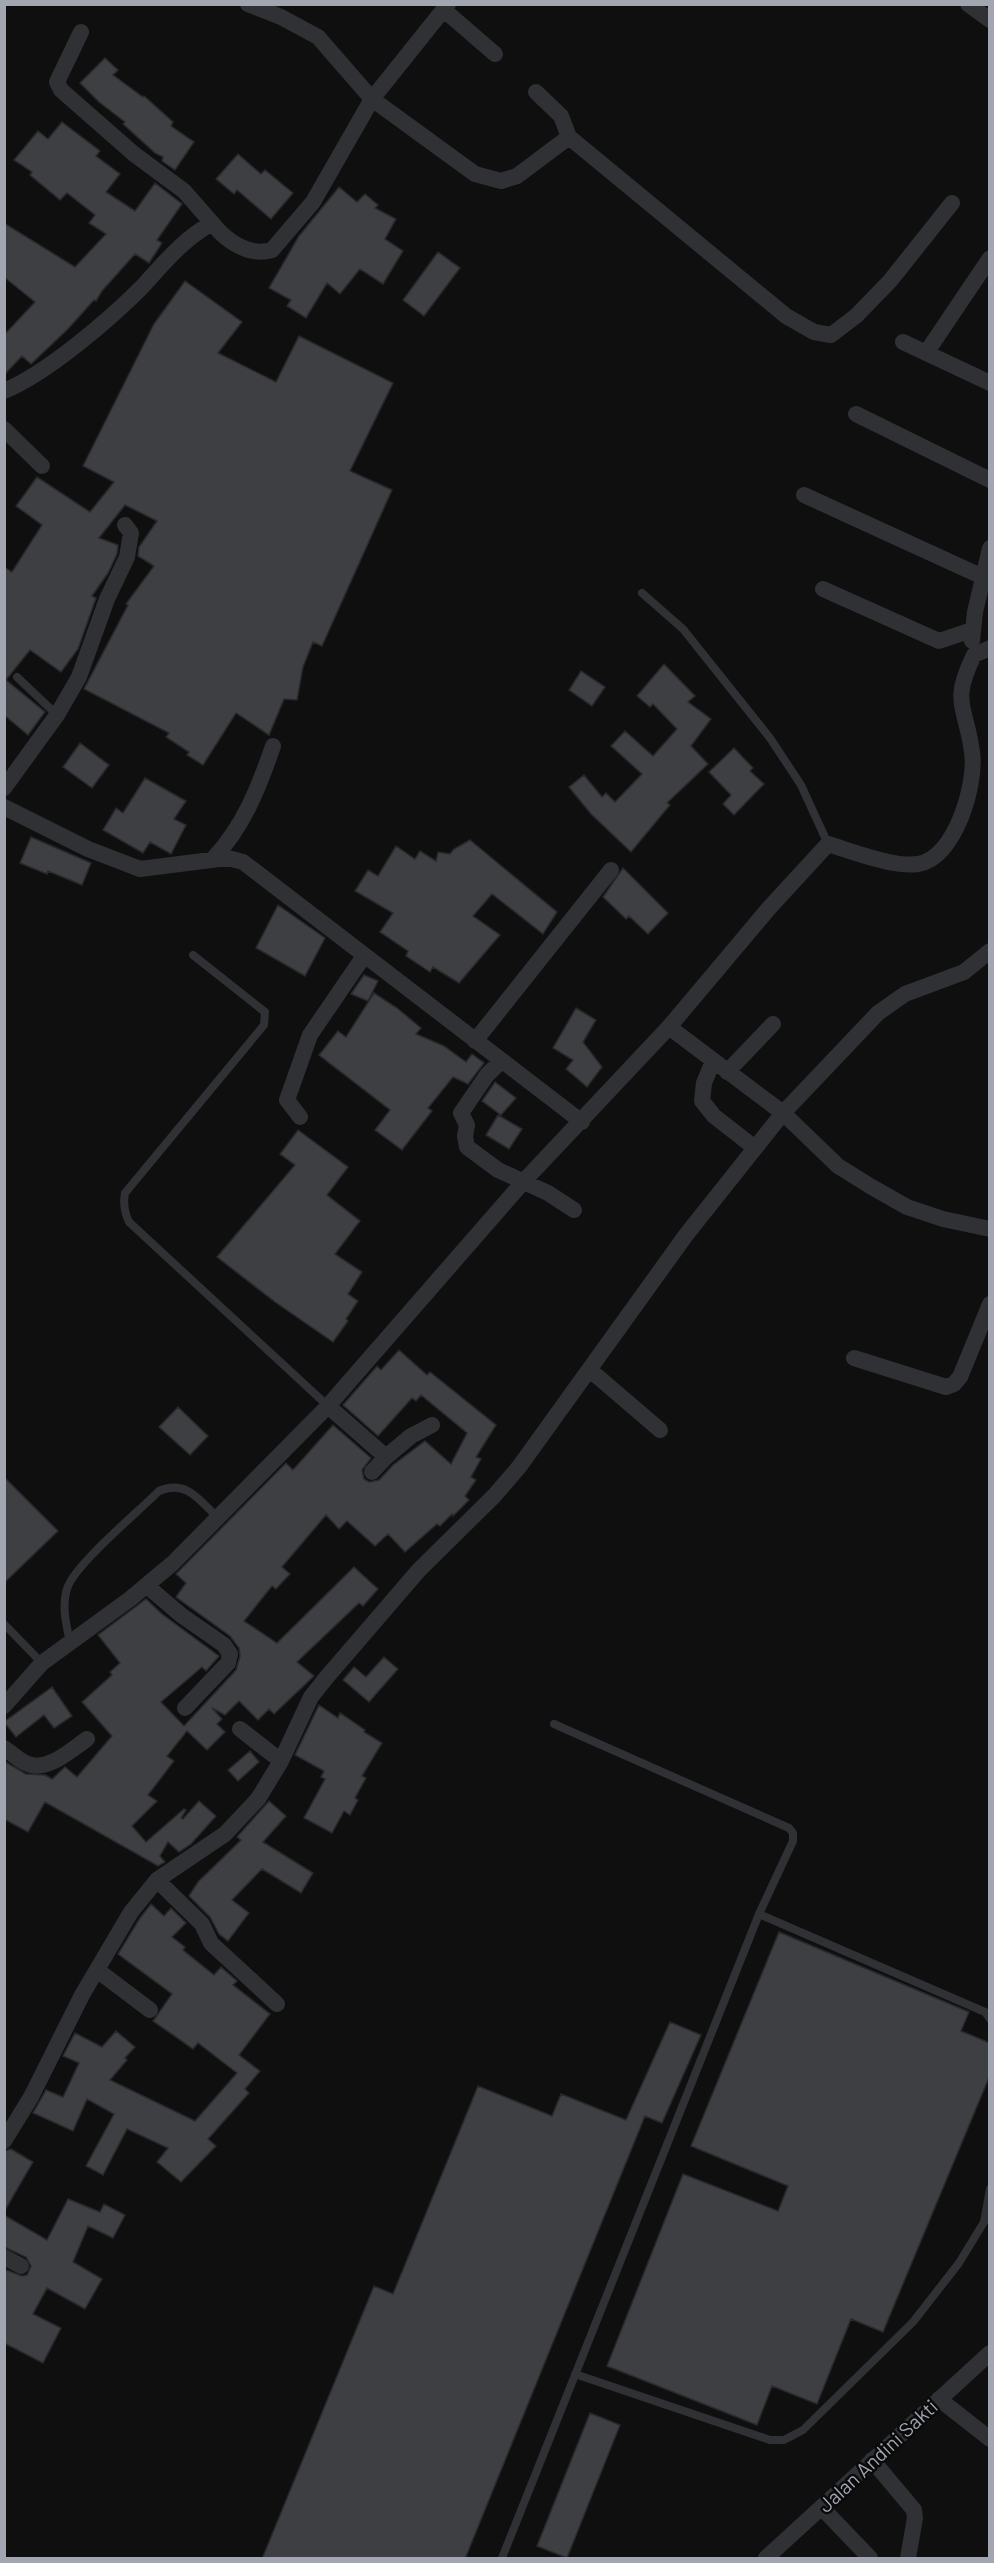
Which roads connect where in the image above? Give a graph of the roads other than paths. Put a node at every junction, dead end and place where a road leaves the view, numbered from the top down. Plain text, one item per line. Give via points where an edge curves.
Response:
1 (248, 4) edge
2 (968, 4) edge
3 (446, 7) edge
4 (990, 20) edge
5 (81, 32) dead end
6 (495, 54) dead end
7 (536, 92) dead end
8 (372, 99) junction
9 (569, 137) junction
10 (952, 202) dead end
11 (212, 223) junction
12 (990, 258) edge
13 (903, 342) dead end
14 (926, 353) junction
15 (990, 383) edge
16 (4, 391) edge
17 (856, 414) dead end
18 (4, 429) edge
19 (42, 466) dead end
20 (990, 480) edge
21 (804, 495) dead end
22 (125, 525) dead end
23 (990, 548) edge
24 (983, 577) junction
25 (823, 589) dead end
26 (642, 593) dead end
27 (972, 630) junction
28 (990, 648) edge
29 (974, 655) junction
30 (16, 677) dead end
31 (57, 715) junction
32 (273, 746) dead end
33 (4, 788) edge
34 (4, 807) edge
35 (828, 844) junction
36 (212, 860) junction
37 (611, 870) dead end
38 (990, 951) edge
39 (193, 955) dead end
40 (364, 956) junction
41 (773, 1024) dead end
42 (669, 1027) junction
43 (474, 1041) junction
44 (501, 1061) junction
45 (713, 1061) junction
46 (727, 1072) junction
47 (783, 1113) junction
48 (300, 1117) dead end
49 (582, 1122) junction
50 (756, 1148) junction
51 (524, 1181) junction
52 (574, 1210) dead end
53 (990, 1229) edge
54 (990, 1304) edge
55 (854, 1358) dead end
56 (590, 1370) junction
57 (328, 1406) junction
58 (432, 1425) dead end
59 (660, 1430) dead end
60 (386, 1457) junction
61 (372, 1472) dead end
62 (218, 1518) junction
63 (147, 1586) junction
64 (4, 1624) edge
65 (70, 1642) junction
66 (42, 1663) junction
67 (4, 1706) edge
68 (184, 1708) dead end
69 (554, 1724) dead end
70 (240, 1729) dead end
71 (87, 1739) dead end
72 (4, 1748) edge
73 (281, 1761) junction
74 (157, 1880) junction
75 (759, 1914) junction
76 (98, 1970) junction
77 (277, 2004) dead end
78 (150, 2010) dead end
79 (990, 2019) edge
80 (4, 2141) edge
81 (990, 2189) edge
82 (4, 2257) edge
83 (21, 2266) dead end
84 (990, 2353) edge
85 (575, 2374) junction
86 (939, 2399) junction
87 (990, 2439) edge
88 (872, 2460) junction
89 (822, 2508) junction
90 (502, 2559) edge
91 (766, 2559) edge
92 (870, 2559) edge
93 (908, 2559) edge

1 - 8 street via 318,37
2 - 4 street
3 - 6 street
3 - 8 street
5 - 11 street via 57,82 61,90 134,154 184,191
7 - 9 street via 561,116
8 - 9 street via 475,174 501,181 531,168
8 - 11 street via 313,202 272,250 248,251
9 - 10 street via 786,316 814,332 831,335 875,297
11 - 16 street via 190,236 139,290 51,364
12 - 14 street
13 - 14 street
14 - 15 street
17 - 20 street
18 - 19 street
21 - 24 street
22 - 31 street via 131,533 127,557 79,677
23 - 24 street
24 - 27 street
25 - 27 street via 939,641
26 - 35 lane via 683,629 770,738 801,785
27 - 29 street
28 - 29 street
29 - 35 street via 959,692 973,753 967,796 956,831 936,855 918,864 886,861
30 - 31 lane
31 - 33 street
32 - 36 street via 255,796
34 - 36 street via 88,849 140,869
35 - 42 street
36 - 40 street via 243,862
37 - 43 street
38 - 47 street via 964,972 905,994 878,1013
39 - 57 lane via 265,1012 266,1018 125,1193 125,1214 129,1222
40 - 43 street
40 - 48 street via 310,1035 294,1075 287,1100
41 - 46 street
42 - 45 street
42 - 49 street
43 - 44 street
44 - 49 street
44 - 51 street via 461,1113 467,1125 467,1147 498,1170
45 - 46 street
45 - 50 street via 702,1101 714,1116
46 - 47 street
47 - 50 street
47 - 53 street via 838,1166 898,1202 943,1220
49 - 51 street
50 - 56 street via 686,1235
51 - 52 street
51 - 57 street
54 - 55 street via 954,1384 946,1387
56 - 59 street
56 - 73 street via 519,1467 419,1570 311,1696
57 - 60 street
57 - 62 street
58 - 60 street
60 - 61 street
62 - 63 street
62 - 65 lane via 180,1486 159,1491 83,1565 68,1586 64,1615
63 - 65 street
63 - 68 street via 224,1645 230,1654 228,1663
64 - 66 lane
65 - 66 street
66 - 67 street
69 - 75 lane via 789,1828 793,1841
70 - 73 street
71 - 72 street via 39,1766 22,1761
73 - 74 street via 258,1799 225,1834
74 - 76 street via 131,1912
74 - 77 street via 202,1924 211,1943
75 - 79 lane via 985,2012
75 - 85 lane
76 - 78 street
76 - 80 street
81 - 85 lane via 984,2222 959,2263 913,2322 803,2430 784,2440 770,2440
82 - 83 street
84 - 86 street, Jalan Andini Sakti
85 - 90 lane
86 - 87 street
86 - 88 street, Jalan Andini Sakti
88 - 89 street, Jalan Andini Sakti
88 - 93 street via 914,2510
89 - 91 street, Jalan Andini Sakti
89 - 92 street

